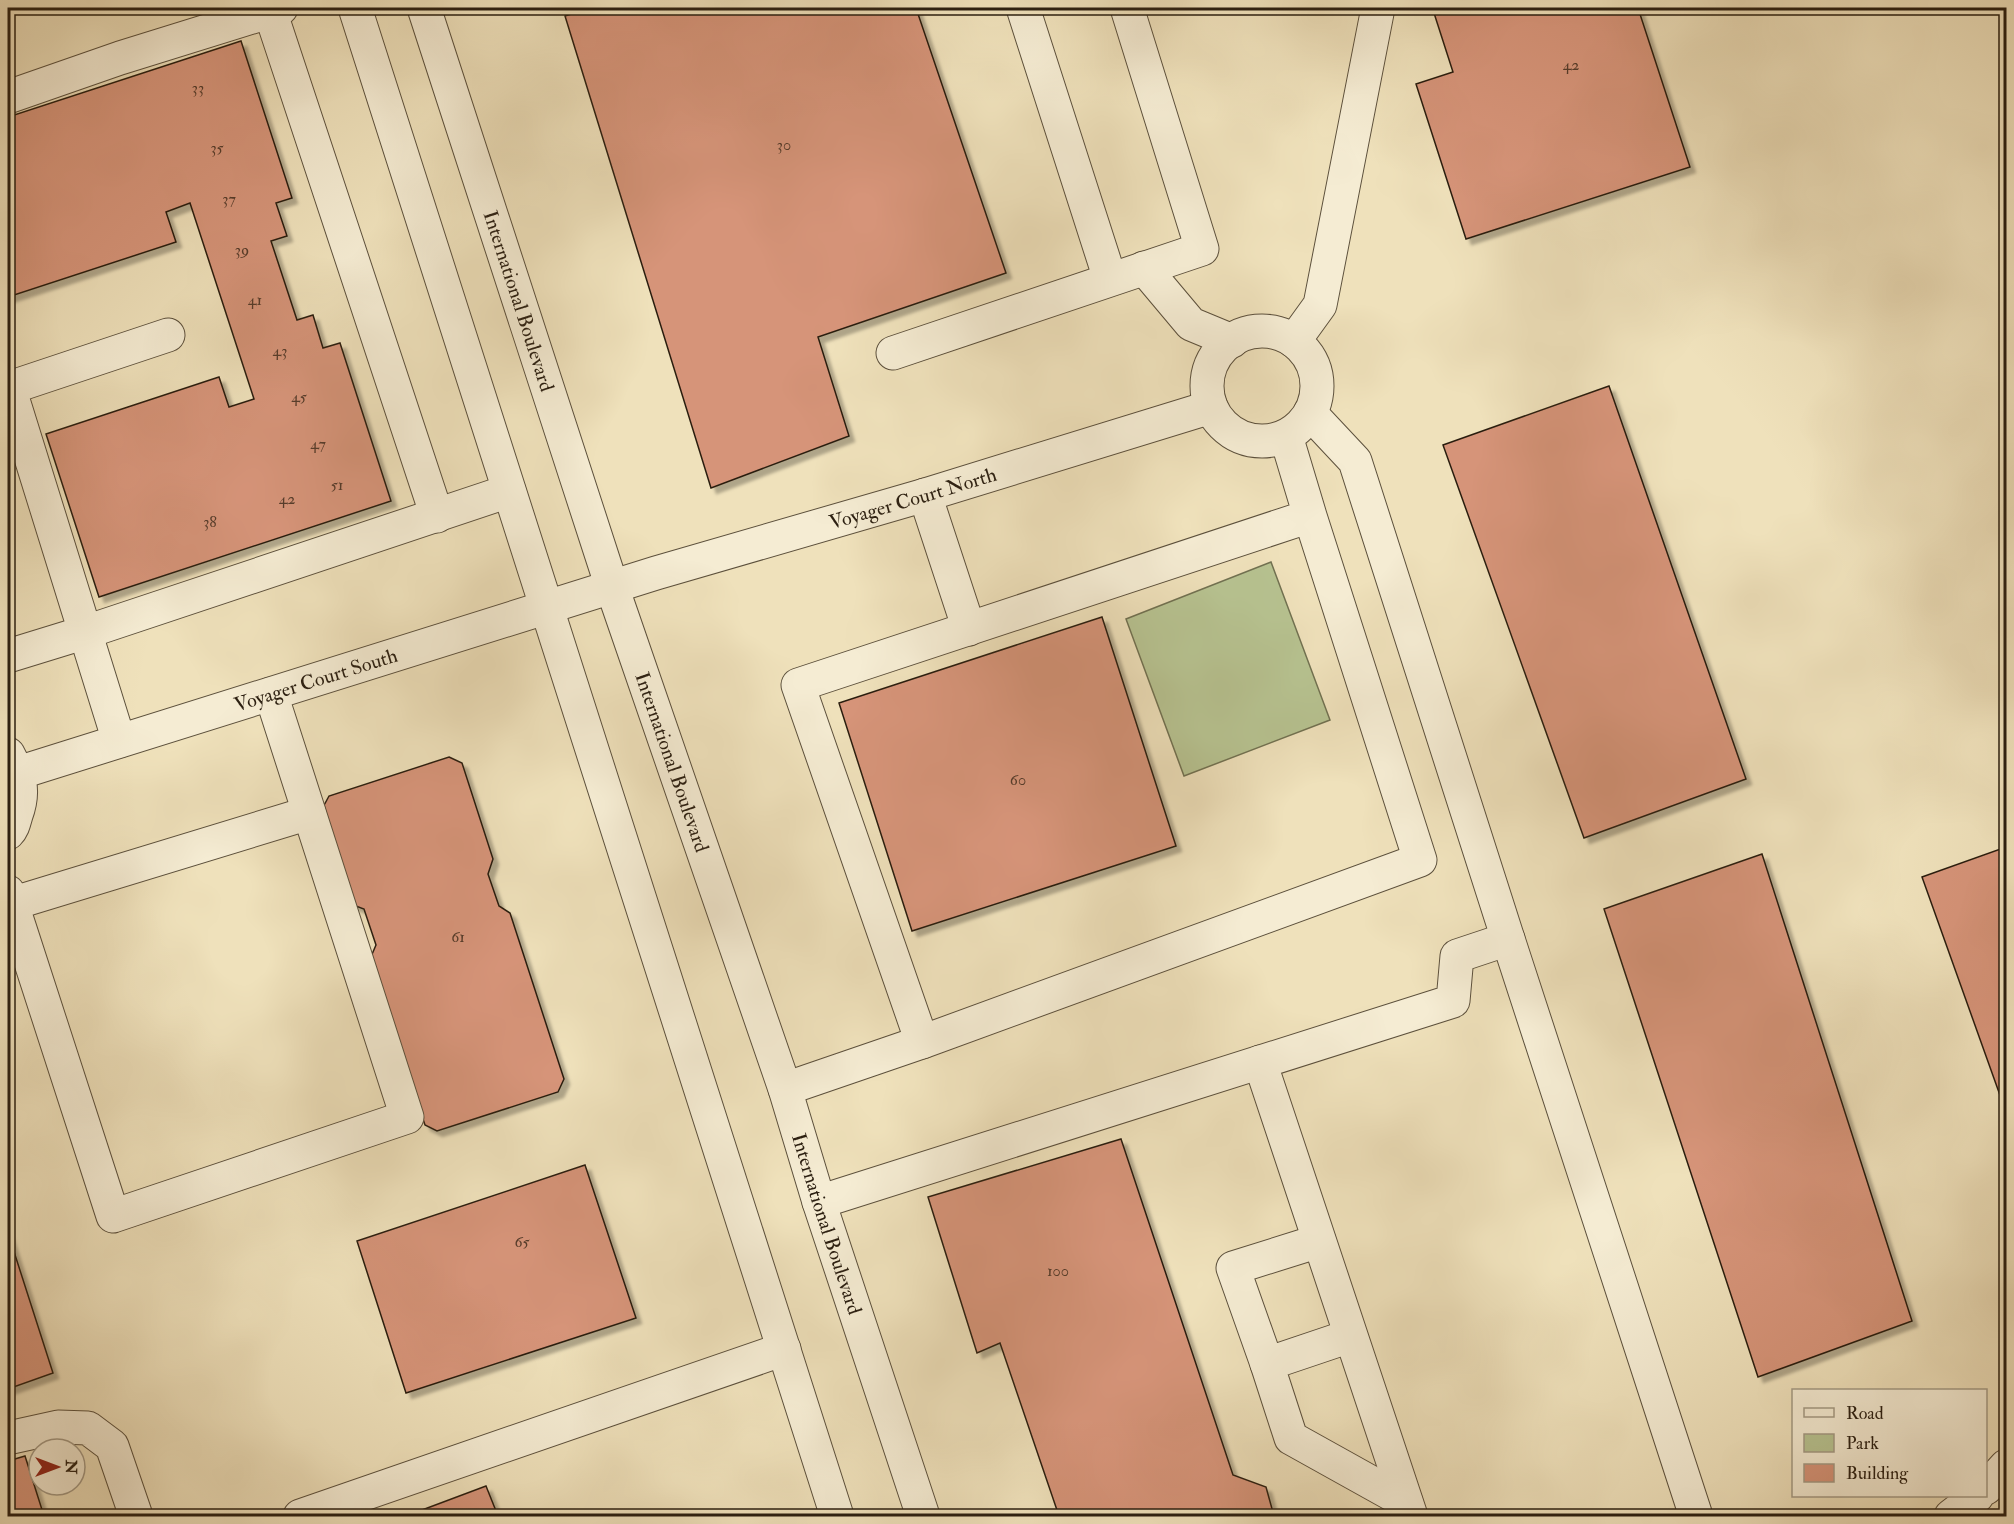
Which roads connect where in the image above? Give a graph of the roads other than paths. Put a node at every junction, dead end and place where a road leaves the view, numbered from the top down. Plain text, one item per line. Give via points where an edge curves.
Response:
1 (355, 8) edge
2 (424, 8) edge
3 (1023, 8) edge
4 (1127, 8) edge
5 (1378, 8) edge
6 (275, 9) edge
7 (8, 97) edge
8 (1144, 268) junction
9 (1110, 279) junction
10 (168, 335) dead end
11 (1232, 340) junction
12 (1294, 341) junction
13 (893, 352) dead end
14 (8, 386) edge
15 (1211, 407) junction
16 (1310, 412) junction
17 (1286, 436) junction
18 (508, 491) junction
19 (925, 495) junction
20 (437, 516) junction
21 (1310, 516) junction
22 (612, 587) junction
23 (545, 608) junction
24 (969, 628) junction
25 (86, 632) junction
26 (8, 656) edge
27 (271, 694) junction
28 (119, 741) junction
29 (13, 763) edge
30 (309, 813) junction
31 (8, 833) edge
32 (9, 898) edge
33 (1508, 939) junction
34 (922, 1042) junction
35 (1260, 1062) junction
36 (785, 1089) junction
37 (819, 1202) junction
38 (1319, 1241) junction
39 (1350, 1336) junction
40 (784, 1349) junction
41 (1266, 1364) junction
42 (8, 1438) edge
43 (2007, 1466) edge
44 (1987, 1487) edge
45 (1976, 1497) edge
46 (1408, 1509) edge
47 (136, 1516) edge
48 (300, 1516) edge
49 (837, 1516) edge
50 (923, 1516) edge
51 (1696, 1516) edge
52 (1951, 1516) edge

1 - 18 street
2 - 22 street, International Boulevard
3 - 9 street
4 - 8 street via 1202,249
5 - 12 street via 1320,304
6 - 7 street
6 - 20 street
8 - 9 street
8 - 11 street via 1191,324
9 - 13 street
10 - 14 street
11 - 12 street via 1267,331
11 - 15 street via 1218,353 1209,370 1207,389
12 - 16 street via 1313,365 1317,380 1317,396
14 - 25 street
15 - 17 street via 1221,423 1235,434 1269,441
15 - 19 street, Voyager Court North
16 - 17 street
16 - 33 street via 1355,461
17 - 21 street
18 - 20 street
18 - 23 street
19 - 22 street, Voyager Court North
19 - 24 street
20 - 25 street
21 - 24 street
21 - 34 street via 1420,860
22 - 23 street, Voyager Court South
22 - 36 street, International Boulevard
23 - 27 street, Voyager Court South
23 - 40 street
24 - 34 street via 798,685
25 - 26 street
25 - 28 street
27 - 28 street, Voyager Court South
27 - 30 street
28 - 29 street, Voyager Court South
29 - 31 street, Voyager Court South via 21,800
30 - 32 street
30 - 32 street via 407,1117 113,1216
33 - 35 street via 1457,956 1453,1001
33 - 51 street
34 - 36 street
35 - 37 street
35 - 38 street
36 - 37 street, International Boulevard
37 - 50 street, International Boulevard
38 - 39 street
38 - 41 street via 1233,1268
39 - 41 street
39 - 46 street
40 - 48 street
40 - 49 street
41 - 46 street via 1291,1438
42 - 47 street via 58,1426 87,1428 112,1446
43 - 44 street
45 - 52 street

